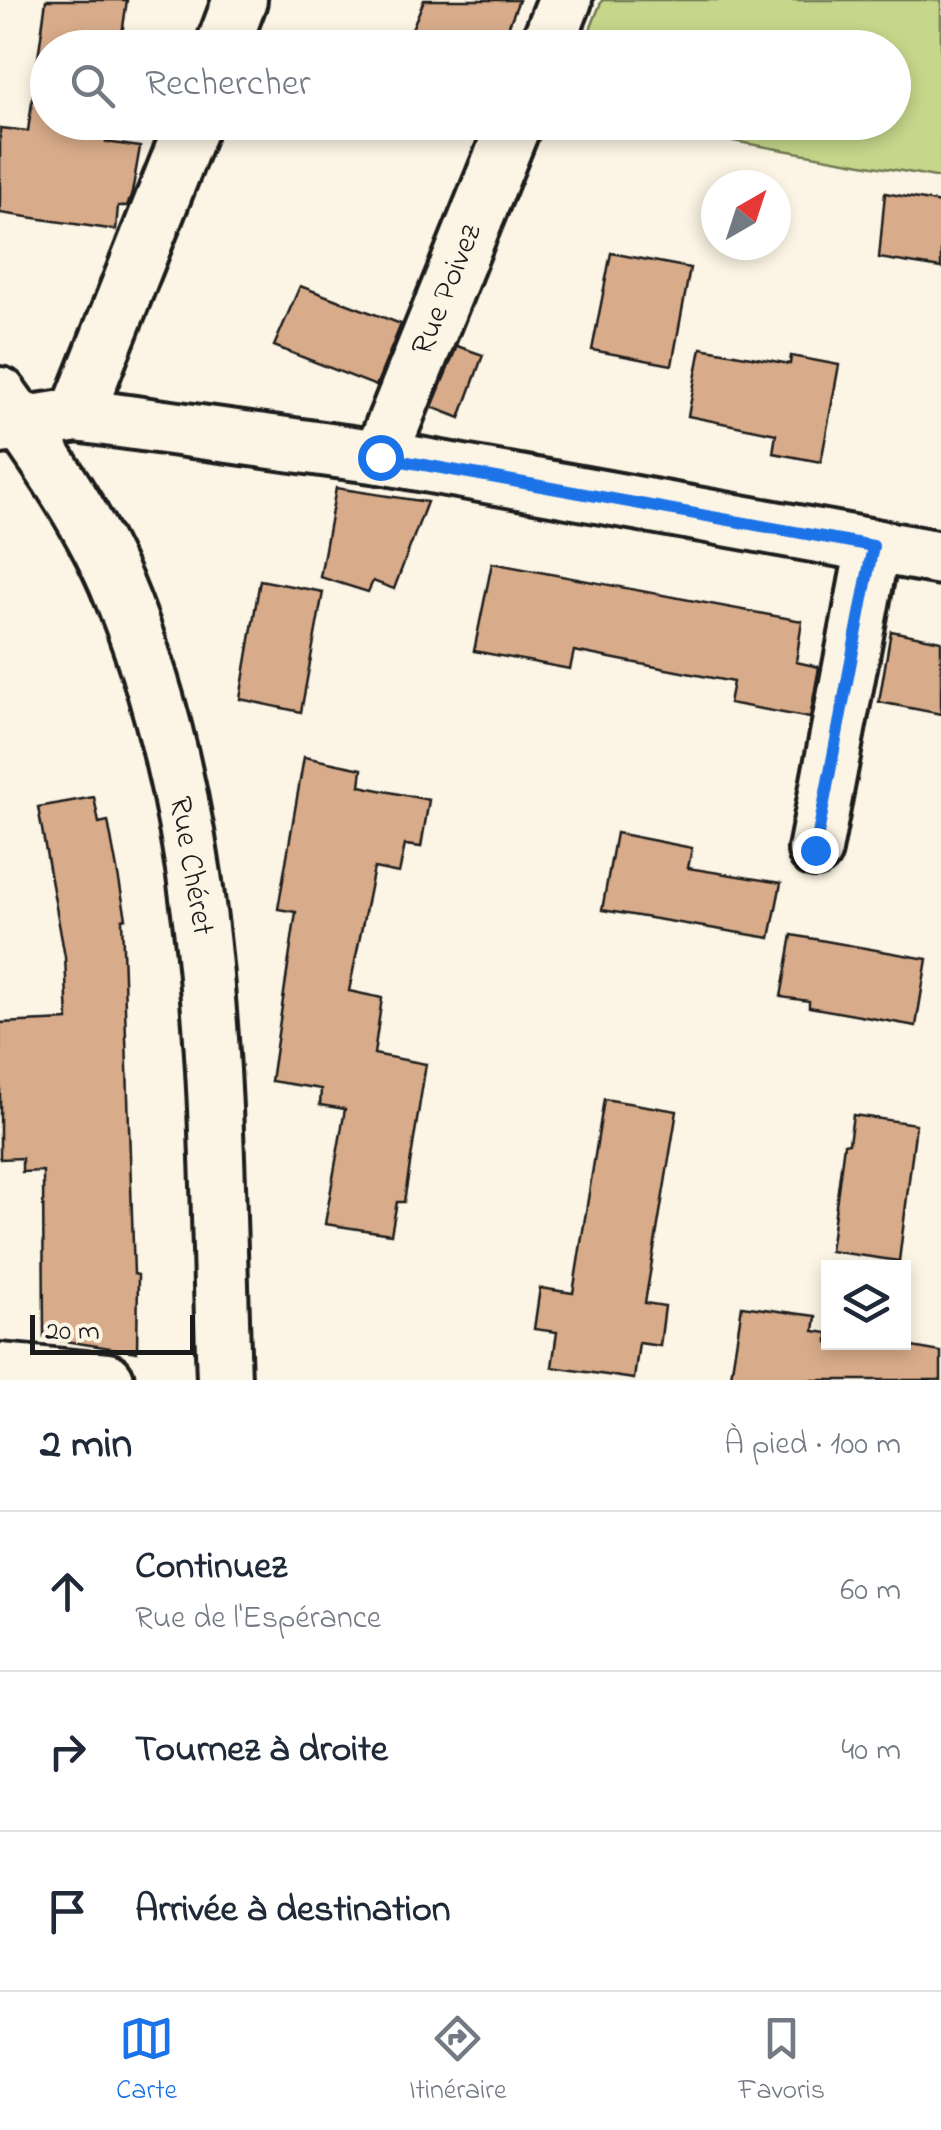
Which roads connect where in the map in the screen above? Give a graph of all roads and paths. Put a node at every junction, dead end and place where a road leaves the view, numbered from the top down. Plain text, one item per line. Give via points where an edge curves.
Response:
1 (240, 0) edge
2 (565, 0) edge
3 (229, 30) edge
4 (553, 30) edge
5 (186, 140) edge
6 (509, 140) edge
7 (77, 414) junction
8 (7, 415) edge
9 (380, 457) junction
10 (873, 546) junction
11 (941, 558) edge
12 (815, 850) dead end
13 (0, 1370) edge
14 (107, 1380) edge
15 (224, 1380) edge

1 - 3 street
2 - 4 street
5 - 7 street
6 - 9 street, Rue Poivez
7 - 8 street
7 - 9 street
8 - 15 street, Rue Chéret via 64,488 114,580 166,730 210,979
9 - 10 street
10 - 11 street
10 - 12 street
13 - 14 street

